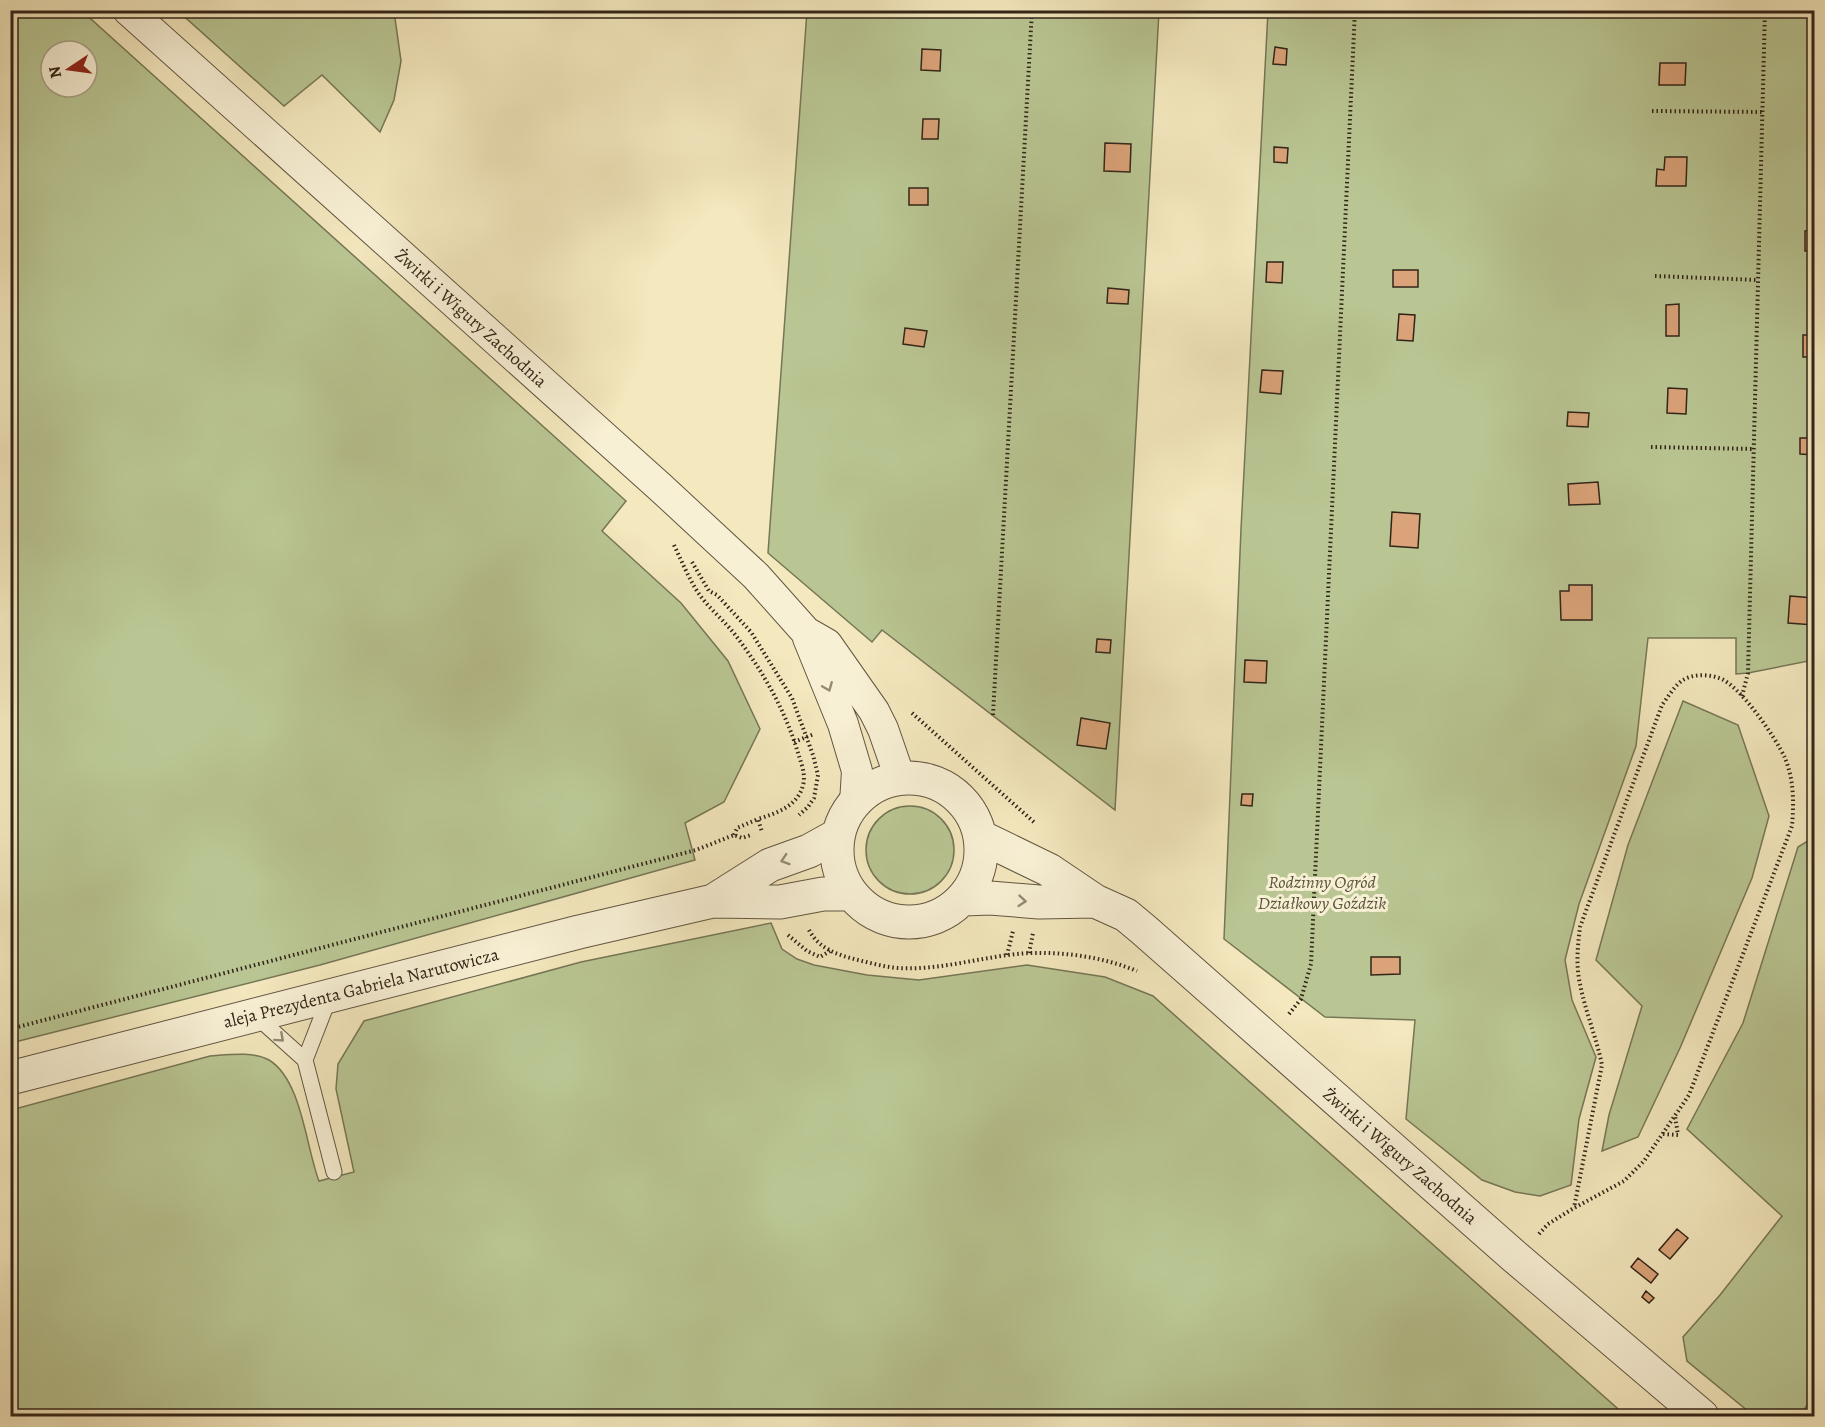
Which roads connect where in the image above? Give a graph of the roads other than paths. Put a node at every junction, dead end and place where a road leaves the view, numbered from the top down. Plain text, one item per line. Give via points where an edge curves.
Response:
1 (128, 10) edge
2 (806, 632) junction
3 (900, 778) junction
4 (855, 803) junction
5 (838, 835) junction
6 (981, 837) junction
7 (852, 894) junction
8 (964, 899) junction
9 (712, 901) junction
10 (1095, 901) junction
11 (329, 998) junction
12 (255, 1016) junction
13 (305, 1060) junction
14 (10, 1078) edge
15 (334, 1172) dead end
16 (1702, 1416) edge

1 - 2 street, Żwirki i Wigury Zachodnia via 701,525 756,576
2 - 3 street via 827,644 874,711
2 -> 4 street via 843,724 857,771
3 - 4 street via 868,791
3 - 6 street via 923,779 943,786 961,799 974,816
4 - 5 street
5 - 7 street via 841,876
5 -> 9 street, aleja Prezydenta Gabriela Narutowicza via 809,851 770,864
6 - 8 street via 979,870
6 - 10 street, Żwirki i Wigury Zachodnia via 1049,870
7 - 8 street via 866,909 886,919 907,923 928,921
7 - 9 street, aleja Prezydenta Gabriela Narutowicza via 823,894 780,902
8 -> 10 street
9 - 11 street, aleja Prezydenta Gabriela Narutowicza
10 - 16 street, Żwirki i Wigury Zachodnia via 1126,915 1144,930
11 - 12 street, aleja Prezydenta Gabriela Narutowicza
11 - 13 lane
12 -> 13 lane
12 - 14 street, aleja Prezydenta Gabriela Narutowicza
13 - 15 lane

